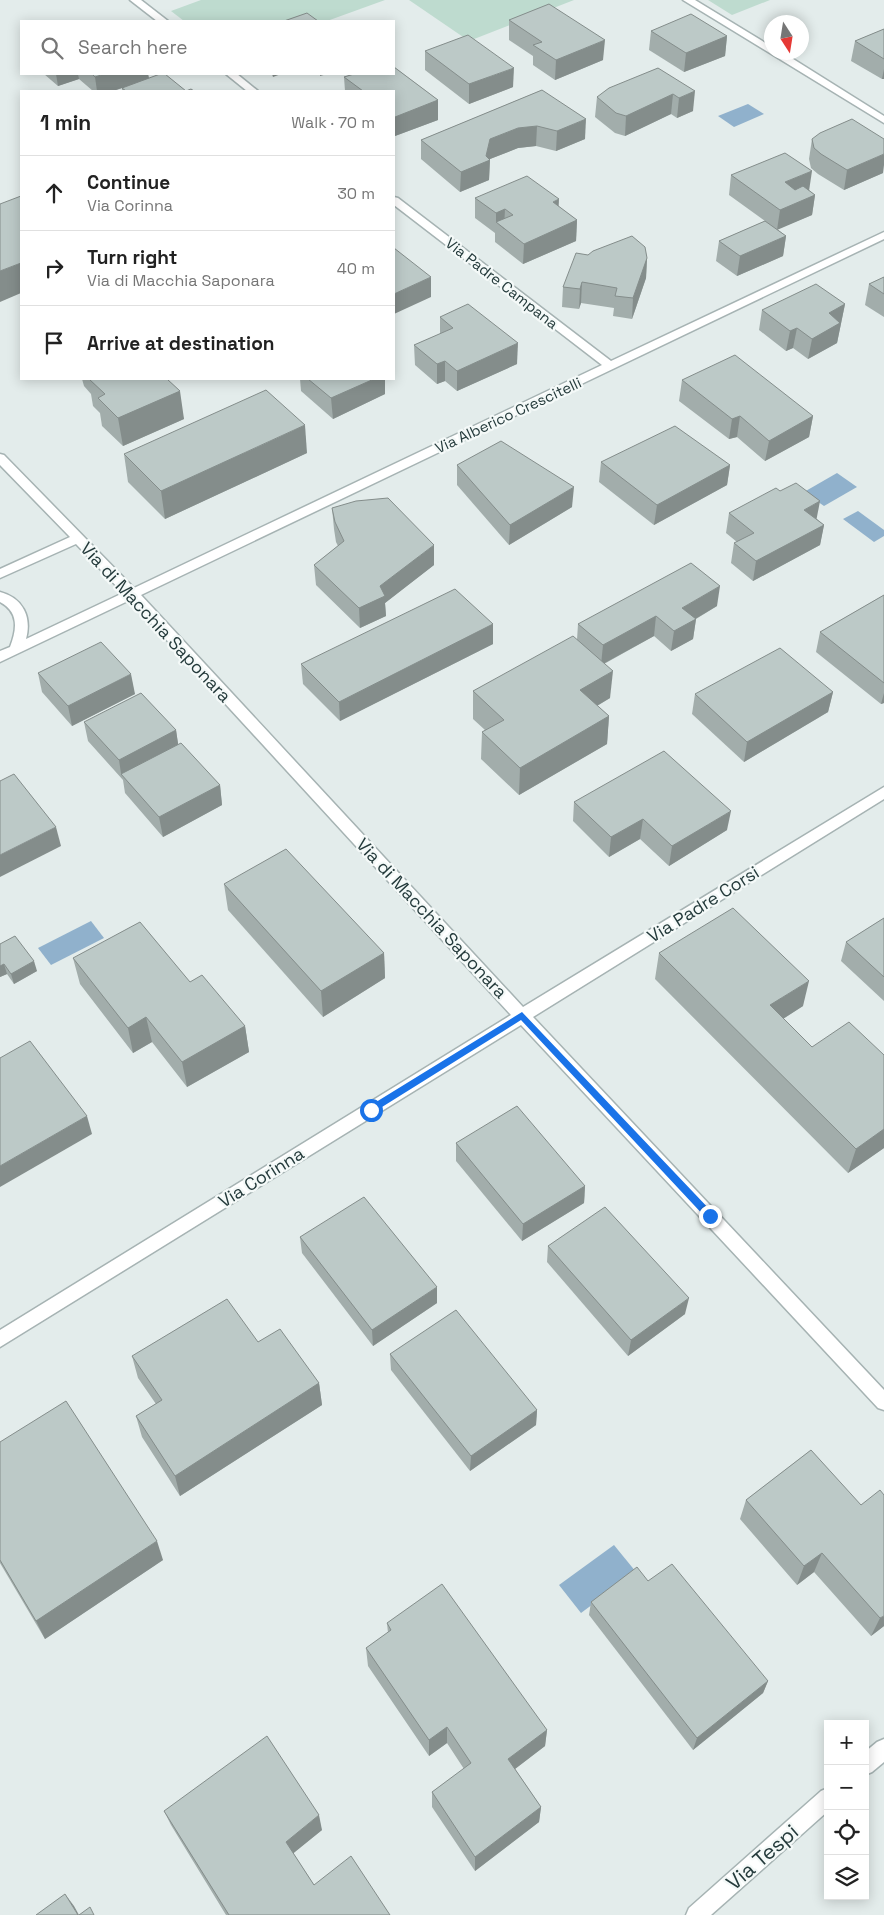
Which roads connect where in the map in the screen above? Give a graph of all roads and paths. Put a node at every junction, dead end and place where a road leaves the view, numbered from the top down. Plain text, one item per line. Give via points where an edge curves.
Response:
1 (135, 0) edge
2 (688, 0) edge
3 (162, 20) edge
4 (764, 47) edge
5 (785, 60) edge
6 (232, 75) edge
7 (252, 90) edge
8 (884, 120) edge
9 (395, 201) edge
10 (884, 236) edge
11 (610, 366) junction
12 (0, 458) edge
13 (77, 539) junction
14 (0, 574) edge
15 (132, 594) junction
16 (0, 596) edge
17 (15, 650) junction
18 (0, 657) edge
19 (884, 792) edge
20 (522, 1016) junction
21 (0, 1339) edge
22 (884, 1402) edge
23 (884, 1749) edge
24 (869, 1762) edge
25 (824, 1802) edge
26 (696, 1915) edge

1 - 3 street
2 - 4 street
5 - 8 street
6 - 7 street
9 - 11 street, Via Padre Campana
10 - 11 street, Via Alberico Crescitelli
11 - 15 street, Via Alberico Crescitelli
12 - 13 street, Via di Macchia Saponara
13 - 14 street
13 - 15 street, Via di Macchia Saponara
15 - 17 street, Via Alberico Crescitelli
15 - 20 street, Via di Macchia Saponara
16 - 17 street via 17,605 20,613 21,632
17 - 18 street, Via Alberico Crescitelli
19 - 20 street, Via Padre Corsi
20 - 21 street, Via Corinna
20 - 22 street, Via di Macchia Saponara
23 - 24 street
25 - 26 street, Via Tespi

